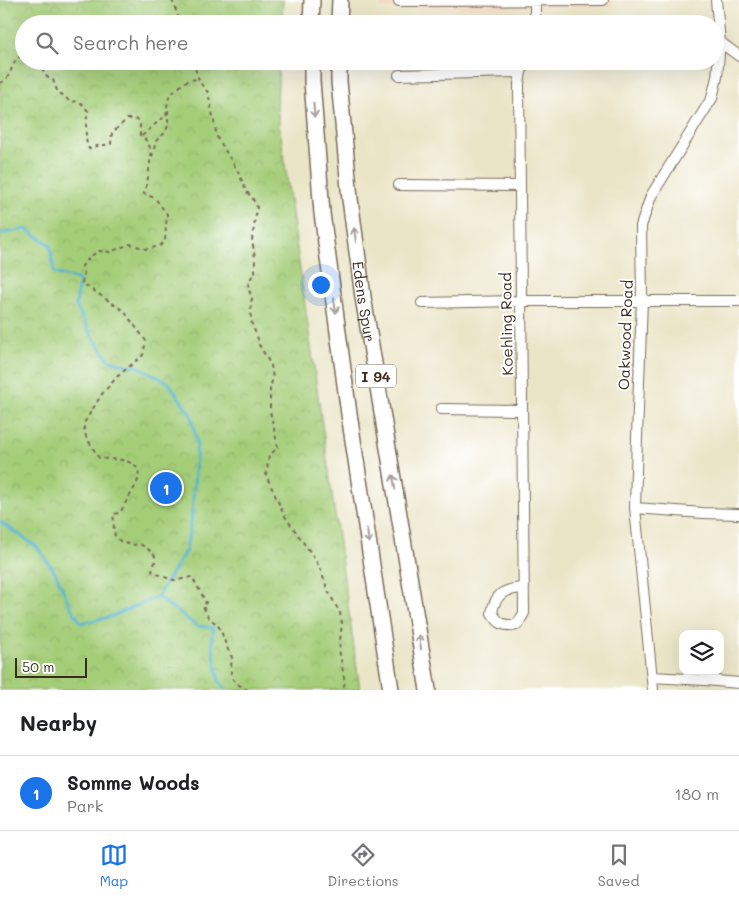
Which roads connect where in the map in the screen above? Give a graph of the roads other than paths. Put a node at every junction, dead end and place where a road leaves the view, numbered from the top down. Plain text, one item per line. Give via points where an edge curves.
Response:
1 (312, 0) edge
2 (340, 0) edge
3 (603, 0) edge
4 (716, 0) edge
5 (535, 1) edge
6 (399, 2) dead end
7 (311, 15) edge
8 (339, 15) edge
9 (535, 15) edge
10 (717, 15) edge
11 (724, 45) edge
12 (739, 56) edge
13 (312, 70) edge
14 (339, 70) edge
15 (718, 70) edge
16 (521, 72) joint
17 (399, 74) dead end
18 (399, 186) dead end
19 (520, 186) junction
20 (642, 300) junction
21 (521, 301) junction
22 (739, 301) edge
23 (422, 303) dead end
24 (442, 409) dead end
25 (522, 410) junction
26 (635, 508) junction
27 (739, 514) edge
28 (524, 588) dead end
29 (652, 677) junction
30 (739, 683) edge
31 (391, 690) edge
32 (428, 690) edge
33 (653, 690) edge

1 - 7 highway
2 - 8 highway
3 - 5 street
4 - 10 street, Oakwood Road
5 - 6 street
5 - 9 street
11 - 12 street
13 -> 31 highway, Edens Spur / I 94 via 322,213
32 -> 14 highway, Edens Spur / I 94 via 363,297 350,199
15 - 20 street, Oakwood Road via 712,98 650,196 641,226
16 - 17 street
16 - 19 street, Koehling Road
18 - 19 street
19 - 21 street, Koehling Road
20 - 21 street
20 - 22 street
20 - 26 street, Oakwood Road
21 - 23 street
21 - 25 street, Koehling Road
24 - 25 street
25 - 28 street, Koehling Road
26 - 27 street
26 - 29 street, Oakwood Road
29 - 30 street
29 - 33 street, Oakwood Road

